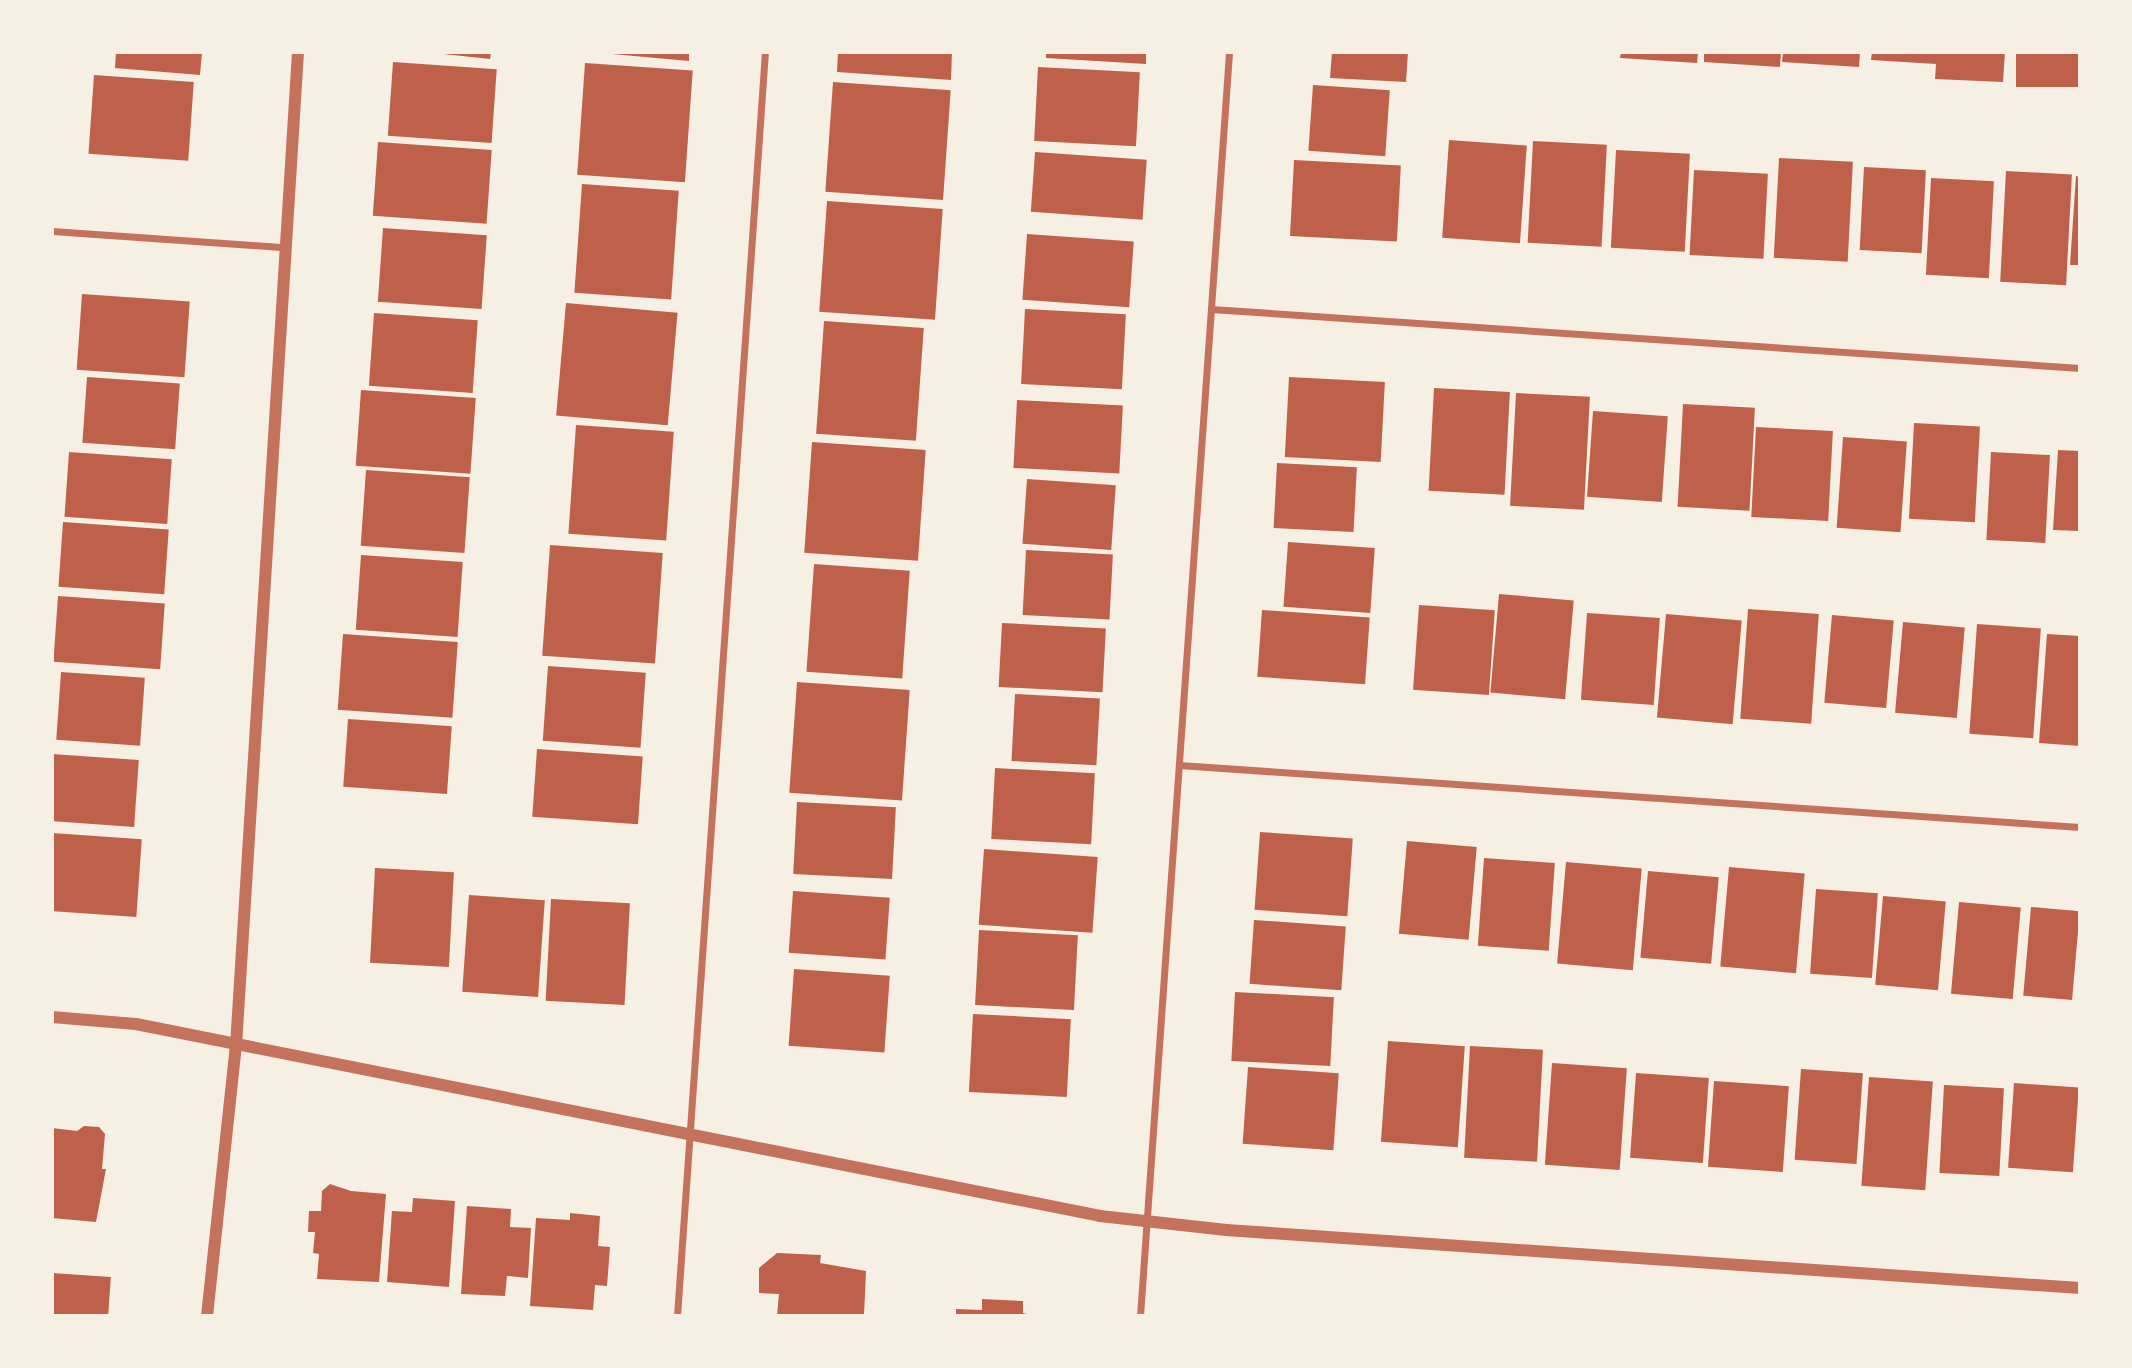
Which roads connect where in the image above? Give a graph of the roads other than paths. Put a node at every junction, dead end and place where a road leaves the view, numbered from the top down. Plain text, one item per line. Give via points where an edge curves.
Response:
1 (298, 52) edge
2 (765, 52) edge
3 (1229, 52) edge
4 (52, 231) edge
5 (283, 247) junction
6 (1211, 309) junction
7 (2080, 368) edge
8 (1179, 765) junction
9 (2080, 827) edge
10 (52, 1017) edge
11 (236, 1046) junction
12 (689, 1134) junction
13 (1146, 1222) junction
14 (2080, 1288) edge
15 (207, 1315) edge
16 (677, 1315) edge
17 (1140, 1315) edge

1 - 5 street
2 - 12 street
3 - 6 street
4 - 5 street
5 - 11 street
6 - 7 street
6 - 8 street
8 - 9 street
8 - 13 street
10 - 11 street via 136,1024
11 - 12 street
11 - 15 street
12 - 13 street
12 - 16 street
13 - 14 street
13 - 17 street

